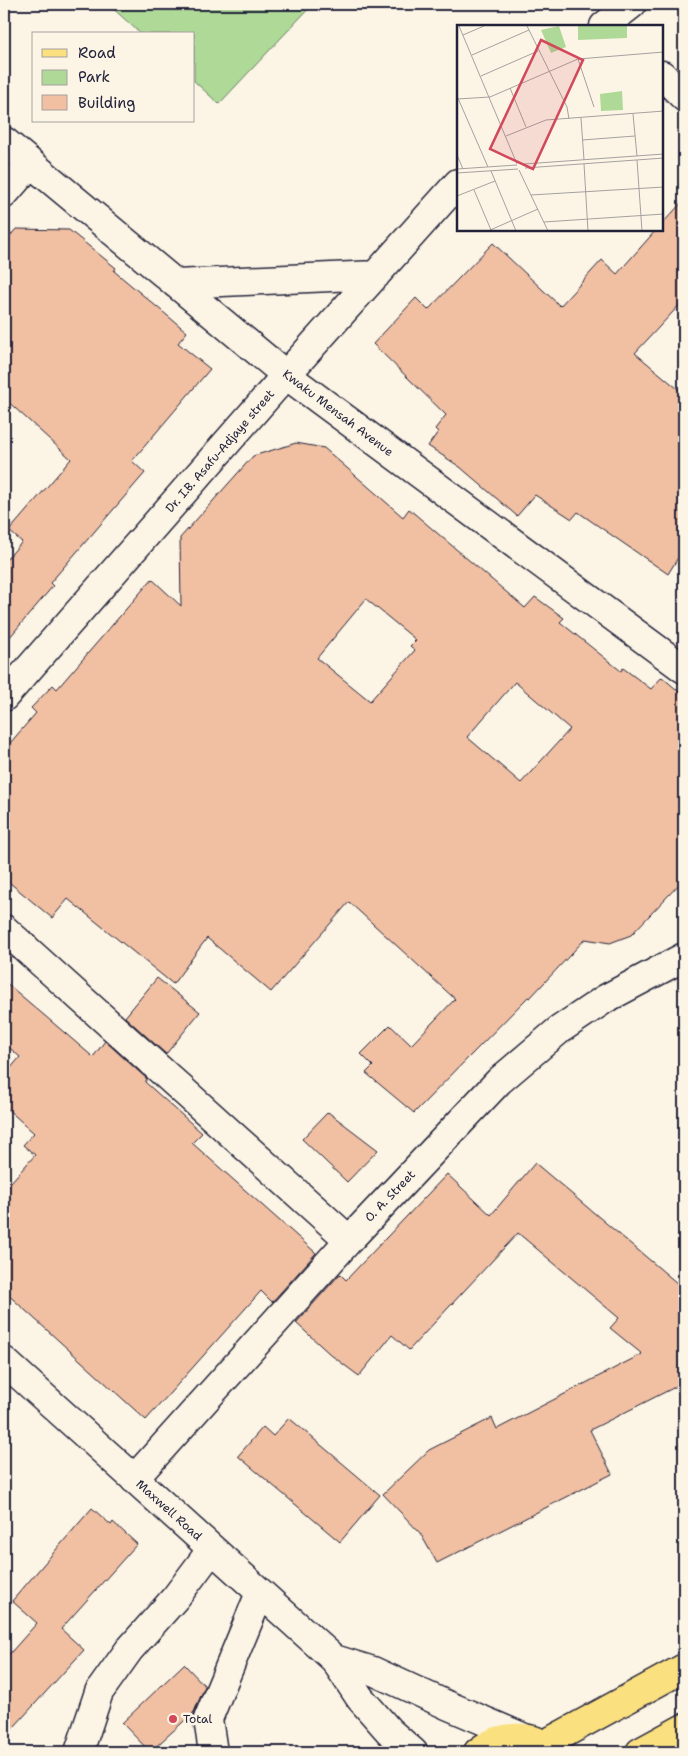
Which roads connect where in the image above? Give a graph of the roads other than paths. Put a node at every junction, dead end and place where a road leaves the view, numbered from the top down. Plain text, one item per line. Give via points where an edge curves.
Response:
1 (632, 4) edge
2 (608, 25) edge
3 (663, 77) edge
4 (684, 97) edge
5 (4, 141) edge
6 (30, 164) junction
7 (457, 185) edge
8 (4, 194) edge
9 (376, 275) junction
10 (176, 284) junction
11 (286, 375) junction
12 (684, 668) edge
13 (4, 698) edge
14 (4, 929) edge
15 (684, 957) edge
16 (348, 1240) junction
17 (4, 1361) edge
18 (134, 1479) junction
19 (212, 1549) junction
20 (260, 1593) junction
21 (334, 1659) junction
22 (684, 1668) edge
23 (684, 1728) edge
24 (540, 1744) edge
25 (79, 1752) edge
26 (213, 1752) edge
27 (413, 1752) edge
28 (478, 1752) edge
29 (640, 1752) edge

1 - 2 street
3 - 4 street
5 - 6 street, Kwaku Mensah Avenue
6 - 8 street
6 - 10 street, Kwaku Mensah Avenue
7 - 9 street, Dr. I.B. Asafu-Adjaye street
9 - 10 street
9 - 11 street, Dr. I.B. Asafu-Adjaye street
10 - 11 street, Kwaku Mensah Avenue
11 - 12 street, Kwaku Mensah Avenue
11 - 13 street, Dr. I.B. Asafu-Adjaye street
14 - 16 street
15 - 16 street, O. A. Street via 605,999 559,1030 499,1081
16 - 18 street, O. A. Street
17 - 18 street, Maxwell Road
18 - 19 street, Maxwell Road
19 - 20 street, Maxwell Road
19 - 25 street via 176,1597 129,1650 99,1692
20 - 21 street, Maxwell Road
20 - 26 street via 208,1720
21 - 24 street, Maxwell Road via 373,1670
21 - 27 street, Maxwell Road via 360,1698
22 - 24 main road
23 - 29 main road
24 - 28 main road via 499,1739

